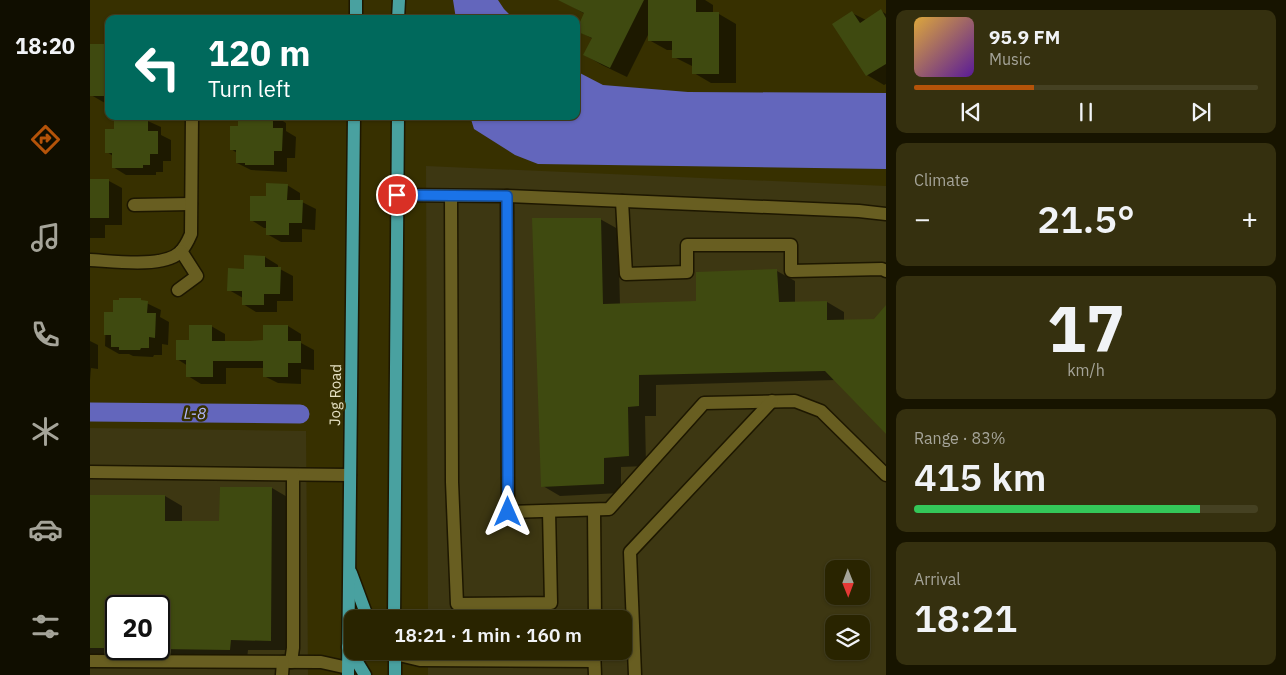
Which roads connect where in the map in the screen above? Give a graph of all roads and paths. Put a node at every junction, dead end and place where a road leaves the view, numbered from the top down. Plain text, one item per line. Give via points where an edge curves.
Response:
1 (356, 0) edge
2 (399, 0) edge
3 (356, 15) edge
4 (398, 15) edge
5 (192, 120) edge
6 (354, 120) edge
7 (398, 120) edge
8 (397, 195) junction
9 (451, 196) junction
10 (507, 196) junction
11 (622, 201) junction
12 (191, 204) junction
13 (134, 206) dead end
14 (886, 214) edge
15 (181, 251) junction
16 (90, 260) edge
17 (886, 270) edge
18 (178, 290) dead end
19 (772, 401) junction
20 (90, 472) edge
21 (293, 475) junction
22 (350, 475) junction
23 (886, 475) edge
24 (594, 510) junction
25 (549, 511) junction
26 (349, 566) junction
27 (348, 610) edge
28 (365, 610) edge
29 (394, 610) edge
30 (594, 610) edge
31 (356, 660) edge
32 (394, 660) edge
33 (594, 660) edge
34 (90, 662) edge
35 (285, 666) edge
36 (348, 671) edge
37 (365, 675) edge
38 (395, 675) edge
39 (595, 675) edge
40 (635, 675) edge

1 - 3 main road
2 - 4 main road
5 - 12 lane
6 - 22 main road, Jog Road
7 - 8 main road
8 - 9 lane
8 - 29 main road
9 - 10 lane
9 - 25 lane via 452,482 457,604 551,603
10 - 11 lane
10 - 25 lane via 508,512
11 - 14 lane
11 - 17 lane via 626,274 687,272 687,246 790,244 791,271
12 - 13 lane
12 - 15 lane via 191,234
15 - 16 lane via 167,260 155,262
15 - 18 lane via 197,276
19 - 23 lane via 795,401 821,411
19 - 24 lane via 704,403 609,509
19 - 40 lane via 630,552
20 - 21 lane
21 - 22 lane
21 - 35 lane via 293,648
22 - 26 main road, Jog Road
24 - 25 lane
24 - 30 lane
26 - 27 main road, Jog Road
26 - 28 main road
31 - 37 main road
32 - 38 main road
33 - 39 lane
34 - 35 lane
35 - 36 lane via 321,662

